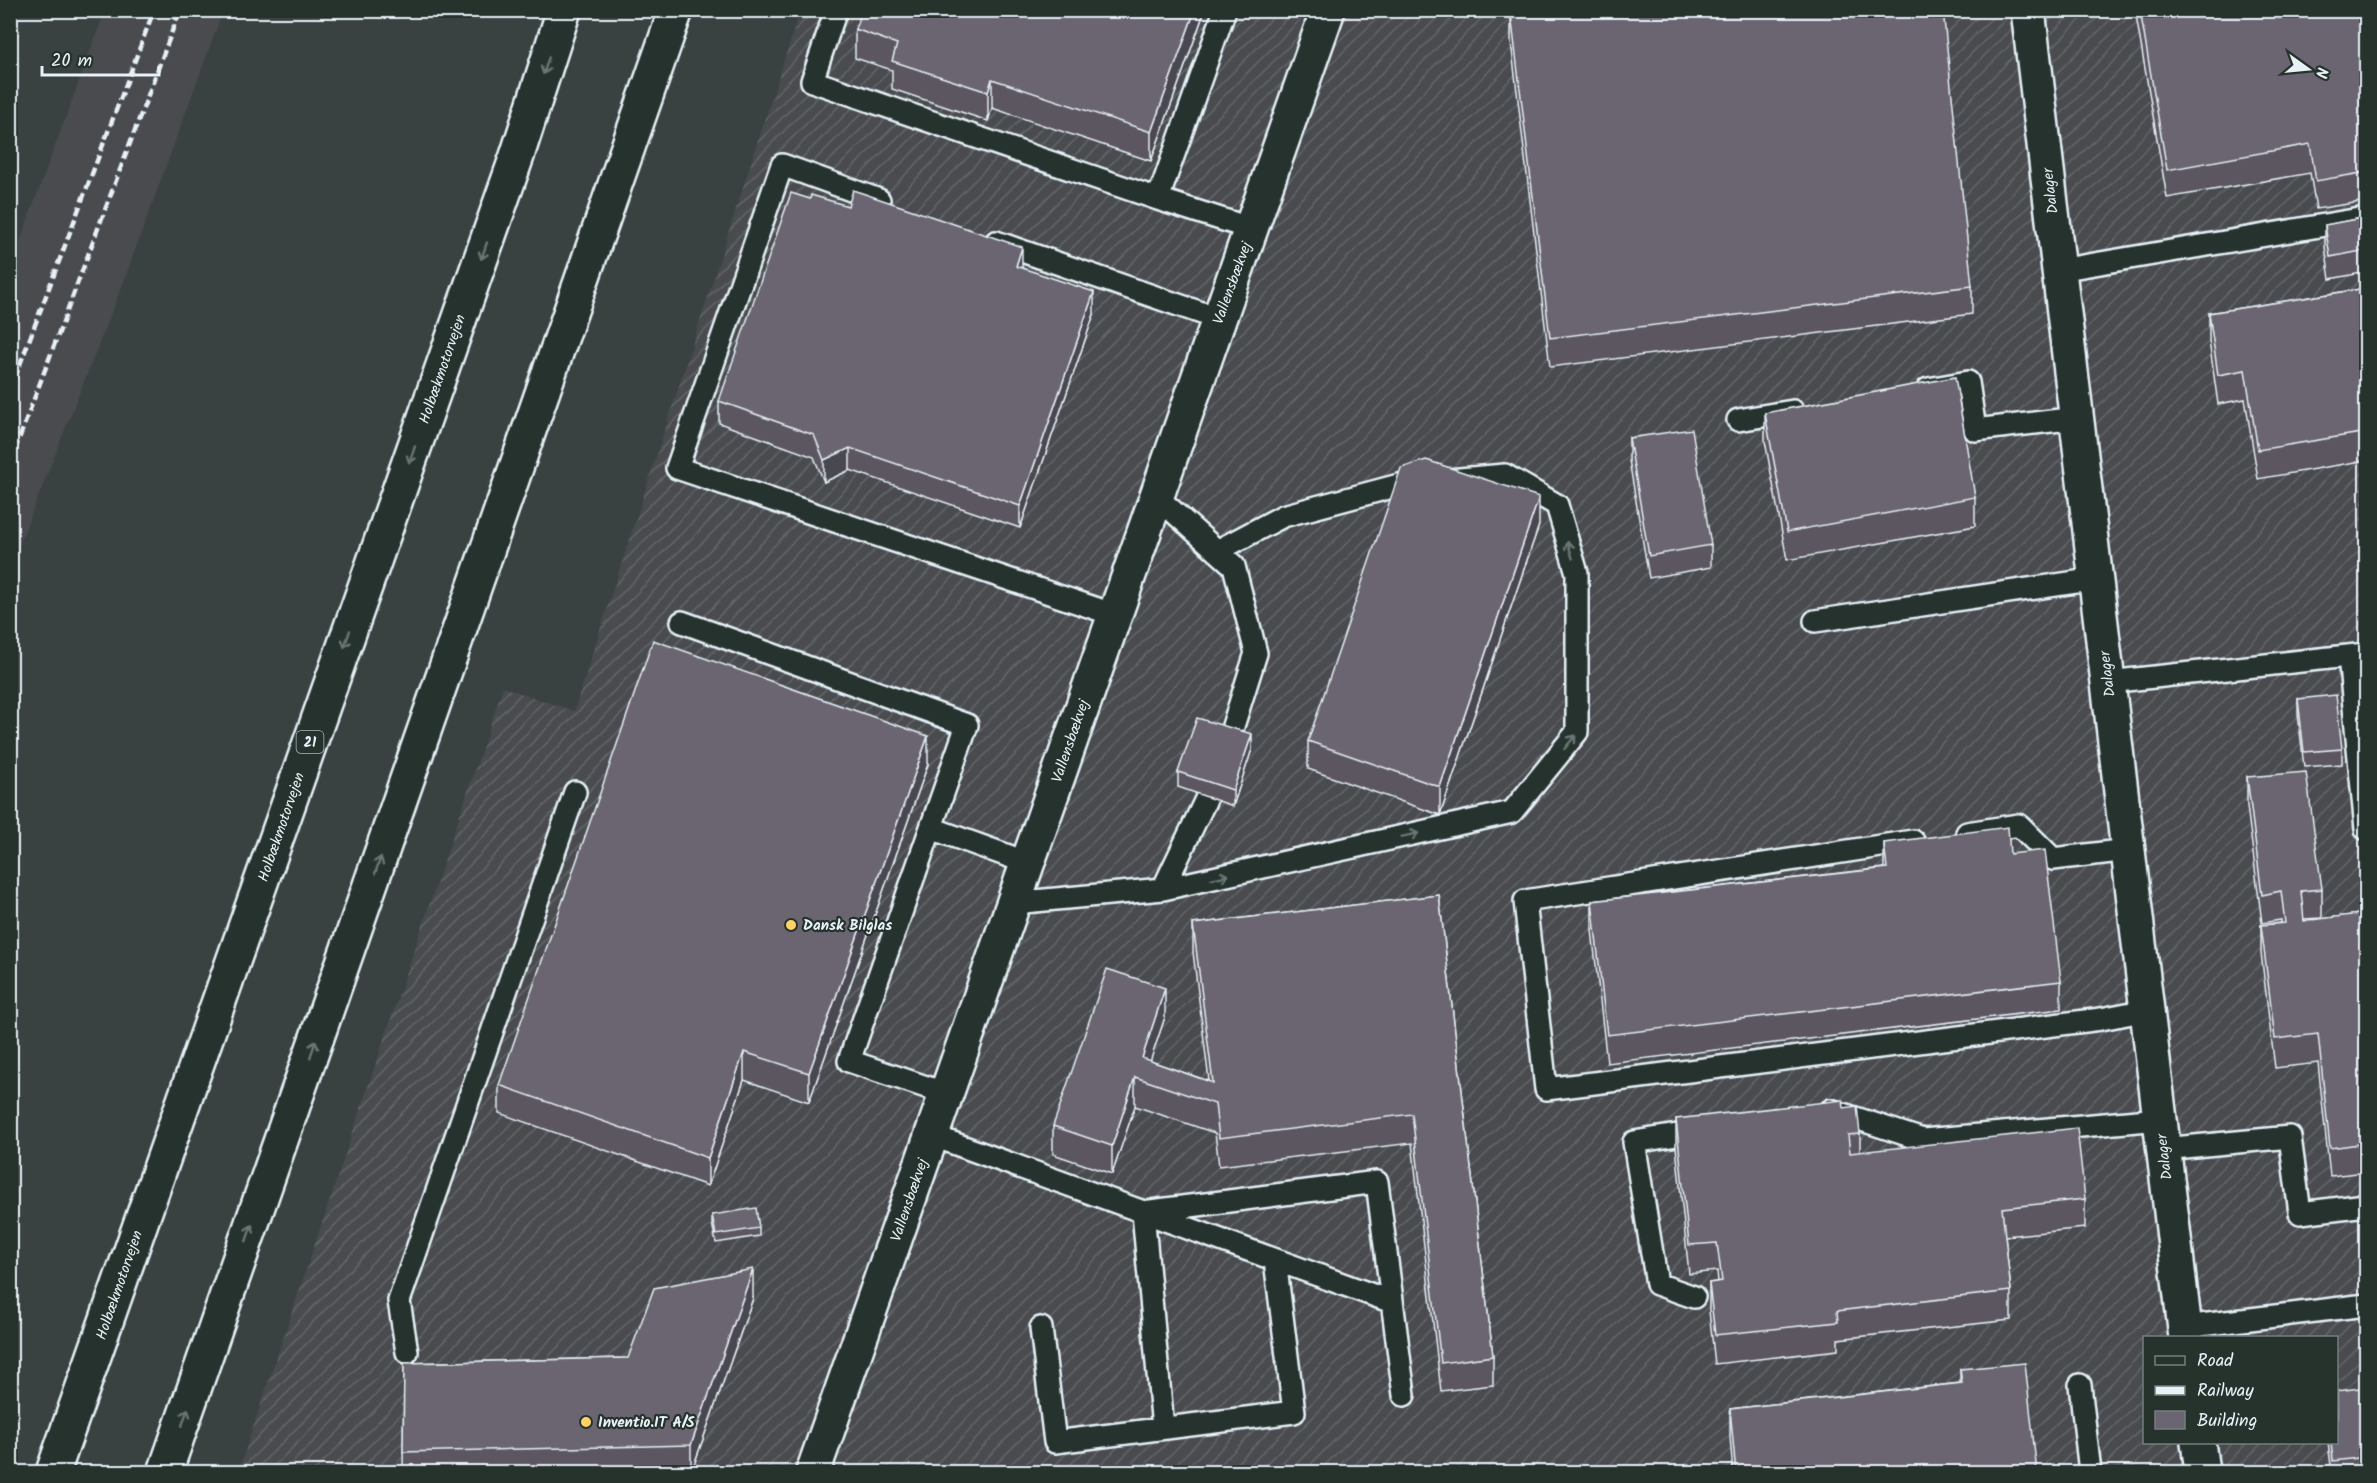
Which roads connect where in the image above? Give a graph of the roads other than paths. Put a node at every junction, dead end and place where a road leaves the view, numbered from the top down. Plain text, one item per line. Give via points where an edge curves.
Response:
1 (564, 10) edge
2 (676, 10) edge
3 (836, 10) edge
4 (1225, 10) edge
5 (1329, 10) edge
6 (2028, 10) edge
7 (1158, 199) junction
8 (893, 205) edge
9 (2367, 218) edge
10 (1251, 230) junction
11 (982, 237) edge
12 (2059, 270) junction
13 (1219, 319) junction
14 (1911, 392) edge
15 (1818, 407) edge
16 (2077, 418) junction
17 (1738, 420) dead end
18 (1157, 498) junction
19 (1217, 551) junction
20 (2096, 579) junction
21 (1115, 615) junction
22 (1815, 621) dead end
23 (682, 622) dead end
24 (2358, 655) edge
25 (2108, 682) junction
26 (1228, 742) edge
27 (575, 792) dead end
28 (1207, 797) edge
29 (931, 828) junction
30 (2367, 829) edge
31 (2128, 850) junction
32 (1028, 863) junction
33 (1163, 889) junction
34 (1013, 903) junction
35 (2147, 1010) junction
36 (947, 1094) junction
37 (1809, 1113) edge
38 (1727, 1127) edge
39 (2162, 1134) junction
40 (932, 1135) junction
41 (2367, 1205) edge
42 (1143, 1212) junction
43 (1275, 1260) junction
44 (1694, 1297) dead end
45 (1392, 1302) junction
46 (2367, 1305) edge
47 (1041, 1328) dead end
48 (2185, 1332) edge
49 (407, 1352) dead end
50 (2080, 1385) dead end
51 (1404, 1395) dead end
52 (1163, 1428) junction
53 (2198, 1444) edge
54 (53, 1473) edge
55 (165, 1473) edge
56 (813, 1473) edge
57 (2090, 1473) edge
58 (2202, 1473) edge

1 -> 54 main road, Holbækmotorvejen / 21 via 513,167
55 -> 2 main road
3 - 7 lane via 812,81
4 - 7 lane
5 - 10 main road, Vallensbækvej
6 - 12 main road, Dalager
7 - 10 lane
8 - 21 lane via 782,165 677,468
9 - 12 lane
10 - 13 main road, Vallensbækvej
11 - 13 lane
12 - 16 main road, Dalager
13 - 18 main road, Vallensbækvej
14 - 16 lane via 1968,382 1975,429
15 - 17 lane
16 - 20 main road, Dalager
18 - 19 lane
18 - 21 main road, Vallensbækvej
19 - 26 lane via 1234,566 1256,653
33 -> 19 lane via 1512,812 1577,732 1577,573 1557,505 1505,474 1403,484 1370,492 1283,516
20 - 22 lane
20 - 25 main road, Dalager
21 - 32 main road, Vallensbækvej
23 - 29 lane via 967,725
24 - 25 lane
24 - 30 lane
25 - 31 main road, Dalager
27 - 49 lane via 399,1301
28 - 33 lane
29 - 32 lane
29 - 36 lane via 849,1061
31 - 35 main road, Dalager
31 - 35 lane via 2053,859 2019,825 1525,901 1546,1089 2102,1019
32 - 34 main road, Vallensbækvej
33 - 34 lane
34 - 36 main road, Vallensbækvej
35 - 39 main road, Dalager
36 - 40 main road, Vallensbækvej
37 - 39 lane via 1832,1109 1923,1140
38 - 44 lane via 1634,1142 1658,1284
39 - 41 lane via 2289,1137 2300,1213
39 - 48 main road, Dalager
40 - 42 lane
40 - 56 main road, Vallensbækvej
42 - 43 lane
42 - 45 lane via 1377,1182
42 - 52 lane
43 - 45 lane
43 - 52 lane via 1294,1412
45 - 51 lane
46 - 48 lane
47 - 52 lane via 1055,1442
50 - 57 lane
53 - 58 main road

